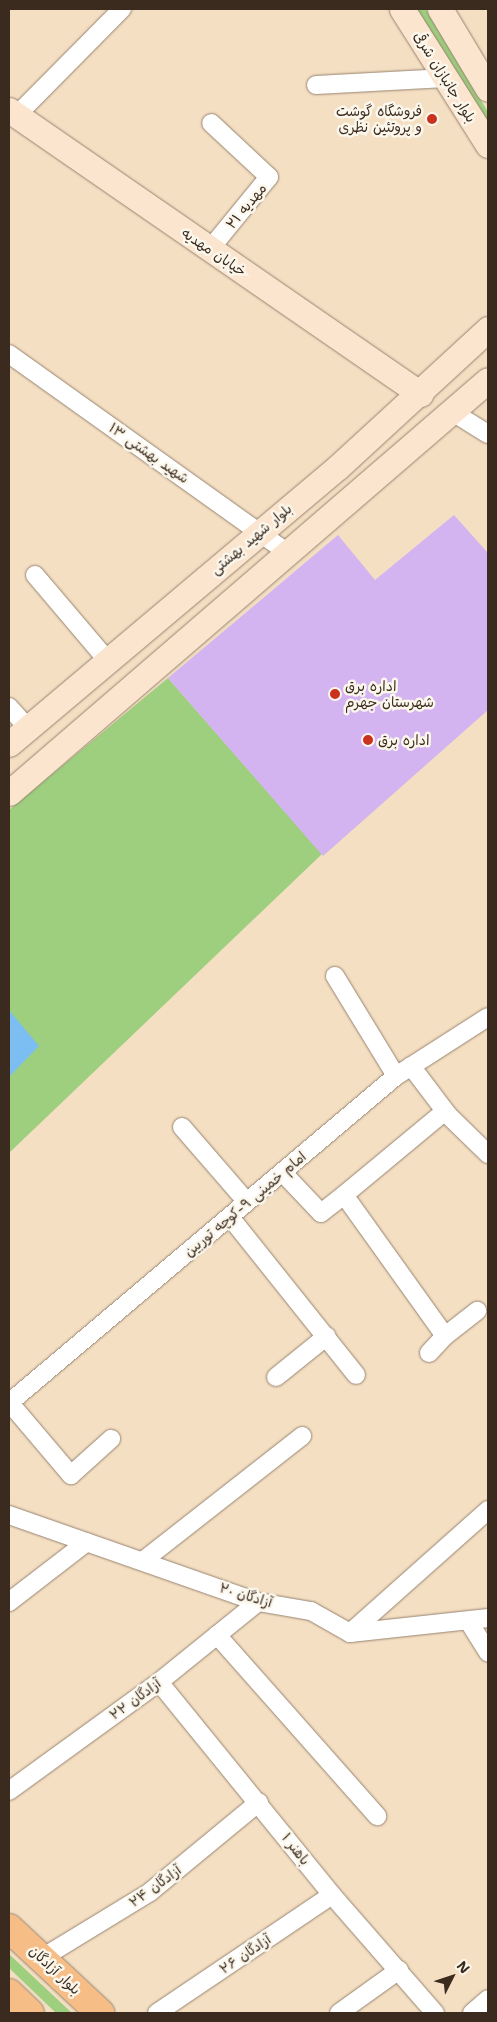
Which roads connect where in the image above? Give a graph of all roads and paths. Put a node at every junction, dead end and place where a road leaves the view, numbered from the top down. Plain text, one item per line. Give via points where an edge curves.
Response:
1 (122, 9) edge
2 (402, 9) edge
3 (442, 10) edge
4 (446, 78) junction
5 (316, 85) dead end
6 (488, 89) edge
7 (13, 113) edge
8 (211, 122) dead end
9 (488, 145) edge
10 (210, 249) junction
11 (488, 329) edge
12 (9, 354) edge
13 (488, 380) edge
14 (420, 394) junction
15 (454, 413) junction
16 (488, 434) edge
17 (260, 530) junction
18 (289, 554) junction
19 (34, 575) dead end
20 (107, 660) junction
21 (9, 707) edge
22 (28, 728) junction
23 (9, 744) edge
24 (9, 793) edge
25 (335, 976) dead end
26 (488, 1017) edge
27 (411, 1066) junction
28 (396, 1076) junction
29 (445, 1111) junction
30 (182, 1127) dead end
31 (488, 1154) edge
32 (283, 1173) junction
33 (344, 1195) junction
34 (247, 1202) junction
35 (230, 1216) junction
36 (477, 1311) dead end
37 (327, 1336) junction
38 (445, 1336) junction
39 (429, 1353) dead end
40 (356, 1375) dead end
41 (276, 1377) dead end
42 (12, 1395) edge
43 (302, 1436) dead end
44 (111, 1439) dead end
45 (488, 1510) edge
46 (9, 1514) edge
47 (87, 1542) junction
48 (144, 1560) junction
49 (9, 1602) edge
50 (258, 1602) junction
51 (488, 1618) edge
52 (469, 1622) junction
53 (350, 1633) junction
54 (217, 1635) junction
55 (488, 1653) edge
56 (159, 1682) junction
57 (9, 1791) edge
58 (259, 1802) junction
59 (377, 1816) dead end
60 (332, 1895) junction
61 (9, 1928) edge
62 (42, 1958) junction
63 (399, 1970) junction
64 (9, 1993) edge
65 (488, 1999) edge
66 (30, 2013) edge
67 (100, 2013) edge
68 (158, 2013) edge
69 (339, 2013) edge
70 (435, 2013) edge
71 (472, 2013) edge

1 - 7 street
2 - 4 main road, بلوار جانبازان شرقی
3 - 6 main road
4 - 5 street
4 - 9 main road, بلوار جانبازان شرقی
7 - 10 main road, خیابان مهدیه
8 - 10 street, مهدیه ۲۱ via 269,177
10 - 14 main road, خیابان مهدیه
11 - 14 main road, بلوار شهید بهشتی
12 - 17 street, شهید بهشتی ۱۳
13 - 15 main road
14 - 17 main road, بلوار شهید بهشتی
15 - 16 street
15 - 18 main road
17 - 18 street, شهید بهشتی ۱۳
17 - 20 main road, بلوار شهید بهشتی
18 - 24 main road
19 - 20 street
20 - 22 main road, بلوار شهید بهشتی
21 - 22 street
22 - 23 main road, بلوار شهید بهشتی
25 - 28 street
26 - 27 street, امام خمینی ۹-کوچه توربین
27 - 28 street, امام خمینی ۹-کوچه توربین
27 - 29 street
28 - 32 street, امام خمینی ۹-کوچه توربین
29 - 31 street
29 - 33 street
30 - 34 street
32 - 33 street via 321,1213
32 - 34 street, امام خمینی ۹-کوچه توربین
33 - 38 street
34 - 35 street, امام خمینی ۹-کوچه توربین
35 - 37 street
35 - 42 street, امام خمینی ۹-کوچه توربین
36 - 38 street
37 - 40 street
37 - 41 street
38 - 39 street
42 - 44 street via 71,1475
43 - 48 street
45 - 53 street
46 - 47 street, آزادگان ۲۰
47 - 48 street, آزادگان ۲۰
47 - 49 street
48 - 50 street, آزادگان ۲۰
50 - 53 street, آزادگان ۲۰ via 311,1611
50 - 54 street, آزادگان ۲۲
51 - 52 street
52 - 53 street
52 - 55 street
54 - 56 street, آزادگان ۲۲
54 - 59 street
56 - 57 street, آزادگان ۲۲
56 - 58 street, باهنر ۱
58 - 60 street, باهنر ۱
58 - 62 street, آزادگان ۲۴ via 150,1892
60 - 63 street, باهنر ۱
60 - 68 street, آزادگان ۲۶
61 - 62 main road, بلوار آزادگان
62 - 67 main road, بلوار آزادگان
63 - 69 street
63 - 70 street, باهنر ۱
64 - 66 main road
65 - 71 street

